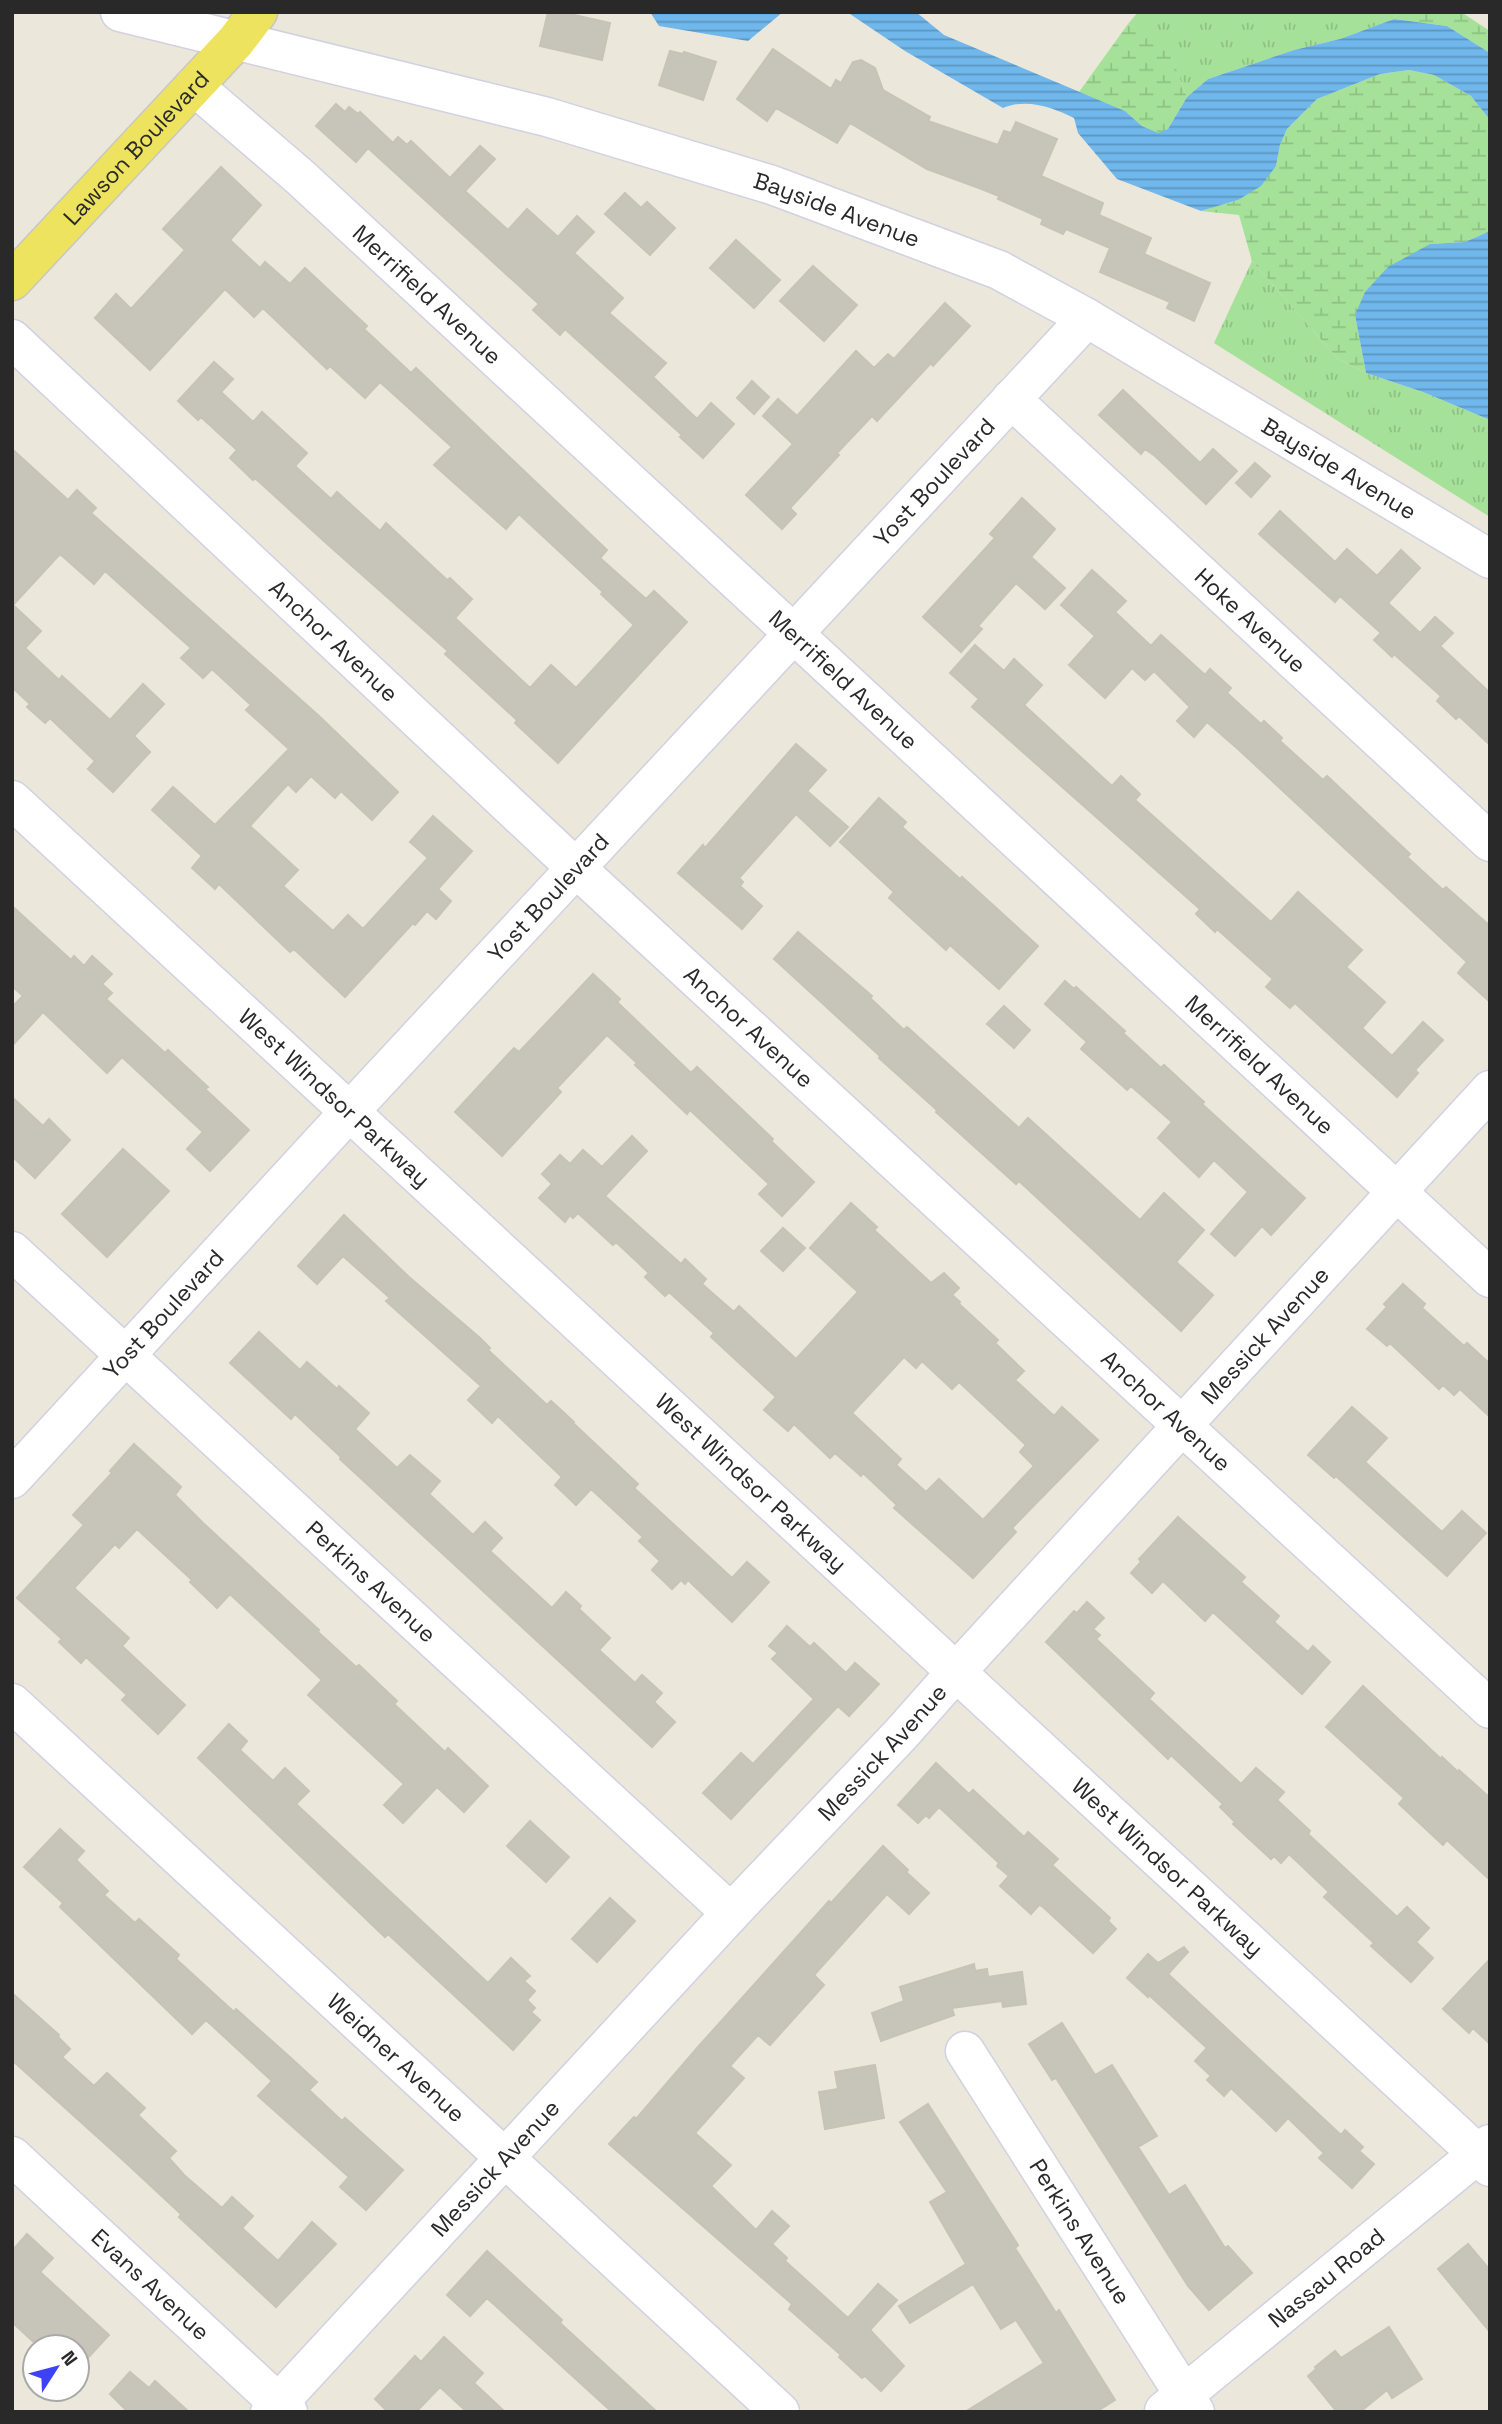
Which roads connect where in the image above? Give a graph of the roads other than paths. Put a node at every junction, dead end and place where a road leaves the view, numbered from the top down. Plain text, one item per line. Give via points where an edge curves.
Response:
1 (120, 12) edge
2 (247, 27) edge
3 (194, 86) junction
4 (12, 281) edge
5 (1087, 318) junction
6 (19, 361) edge
7 (1011, 399) junction
8 (1490, 559) edge
9 (793, 632) junction
10 (12, 800) edge
11 (1490, 842) edge
12 (576, 868) junction
13 (1490, 1090) edge
14 (350, 1111) junction
15 (1398, 1193) junction
16 (12, 1251) edge
17 (1490, 1278) edge
18 (125, 1357) junction
19 (1181, 1427) junction
20 (12, 1479) edge
21 (956, 1672) junction
22 (12, 1703) edge
23 (1490, 1709) edge
24 (731, 1913) junction
25 (965, 2051) dead end
26 (1486, 2155) edge
27 (12, 2156) edge
28 (504, 2159) junction
29 (1181, 2406) edge
30 (279, 2409) edge
31 (780, 2412) edge

1 - 2 street, Bayside Avenue
2 - 3 main road, Lawson Boulevard
2 - 5 street, Bayside Avenue via 772,185 999,270
3 - 4 main road, Lawson Boulevard
3 - 9 street, Merrifield Avenue via 310,185
5 - 7 street, Yost Boulevard
5 - 8 street, Bayside Avenue
6 - 12 street, Anchor Avenue
7 - 9 street, Yost Boulevard
7 - 11 street, Hoke Avenue
9 - 12 street, Yost Boulevard
9 - 15 street, Merrifield Avenue
10 - 14 street, West Windsor Parkway
12 - 14 street, Yost Boulevard
12 - 19 street, Anchor Avenue
13 - 15 street, Messick Avenue
14 - 18 street, Yost Boulevard
14 - 21 street, West Windsor Parkway
15 - 17 street, Merrifield Avenue
15 - 19 street, Messick Avenue
16 - 18 street, Perkins Avenue
18 - 20 street, Yost Boulevard
18 - 24 street, Perkins Avenue
19 - 21 street, Messick Avenue
19 - 23 street, Anchor Avenue
21 - 24 street, Messick Avenue
21 - 26 street, West Windsor Parkway
22 - 28 street, Weidner Avenue
24 - 28 street, Messick Avenue
25 - 29 street, Perkins Avenue
26 - 29 street, Nassau Road
27 - 30 street, Evans Avenue
28 - 30 street, Messick Avenue
28 - 31 street, Weidner Avenue

